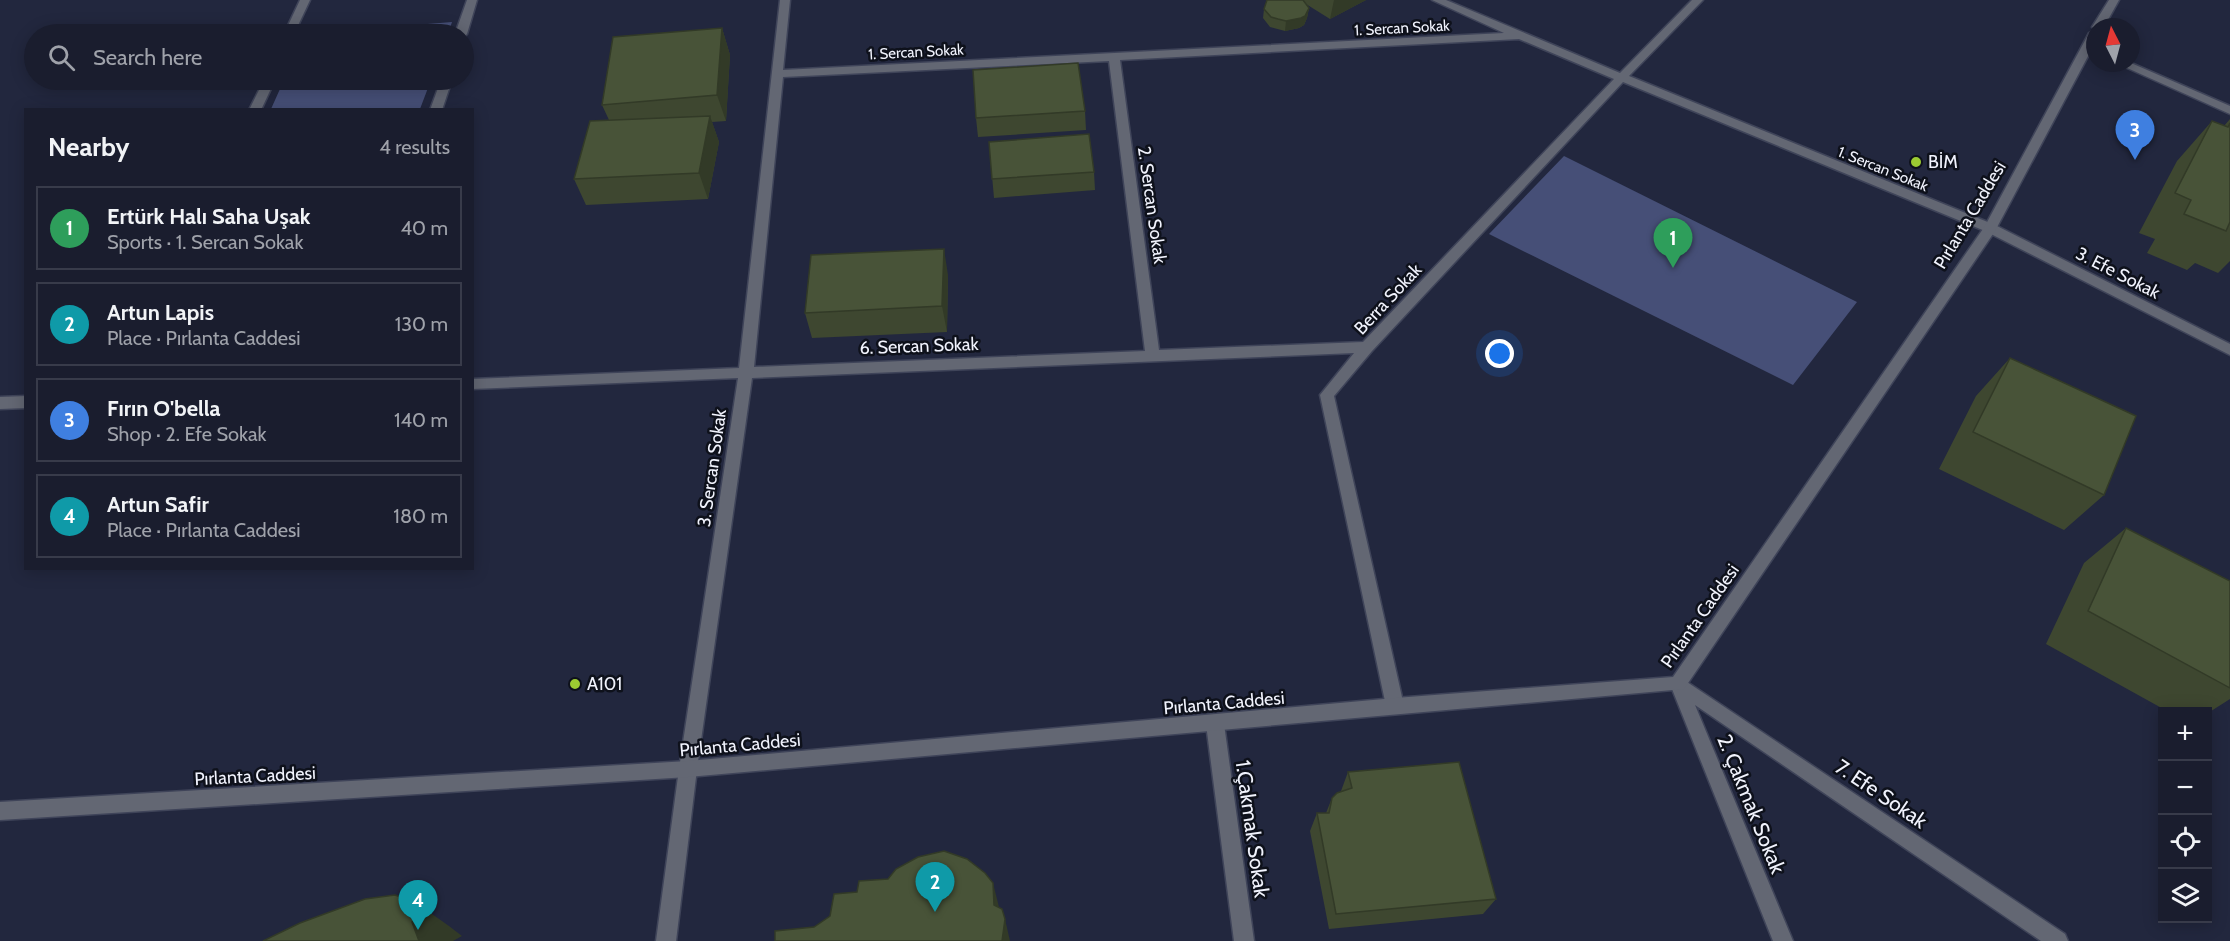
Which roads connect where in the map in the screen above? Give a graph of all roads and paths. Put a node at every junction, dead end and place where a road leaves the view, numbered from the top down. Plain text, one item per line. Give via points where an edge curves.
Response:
1 (305, 0) edge
2 (472, 0) edge
3 (785, 0) edge
4 (1437, 0) edge
5 (1698, 0) edge
6 (2114, 0) edge
7 (2103, 18) edge
8 (294, 24) edge
9 (464, 24) edge
10 (1520, 36) junction
11 (1114, 58) junction
12 (2086, 58) edge
13 (2140, 71) edge
14 (778, 74) junction
15 (1620, 79) junction
16 (264, 90) edge
17 (443, 90) edge
18 (256, 108) edge
19 (437, 108) edge
20 (2230, 110) edge
21 (1990, 228) junction
22 (1367, 347) junction
23 (2230, 350) edge
24 (1153, 356) junction
25 (746, 372) junction
26 (474, 384) edge
27 (24, 402) edge
28 (0, 403) edge
29 (1678, 684) junction
30 (1395, 706) junction
31 (1215, 724) junction
32 (688, 769) junction
33 (0, 811) edge
34 (666, 941) edge
35 (1244, 941) edge
36 (1783, 941) edge
37 (2058, 941) edge

1 - 8 street
2 - 9 street
3 - 14 street, 3. Sercan Sokak
4 - 10 street
5 - 15 street, Berra Sokak
6 - 7 street
10 - 11 street, 1. Sercan Sokak
10 - 15 street, 1. Sercan Sokak
11 - 14 street, 1. Sercan Sokak
11 - 24 street, 2. Sercan Sokak
12 - 21 street, Pırlanta Caddesi
13 - 20 street
14 - 25 street, 3. Sercan Sokak
15 - 21 street, 1. Sercan Sokak
15 - 22 street, Berra Sokak
16 - 18 street
17 - 19 street
21 - 23 street, 3. Efe Sokak
21 - 29 street, Pırlanta Caddesi
22 - 24 street, 6. Sercan Sokak
22 - 30 street, Berra Sokak via 1327,395
24 - 25 street, 6. Sercan Sokak
25 - 26 street, 6. Sercan Sokak
25 - 32 street, 3. Sercan Sokak
27 - 28 street
29 - 30 street, Pırlanta Caddesi
29 - 36 street, 2. Çakmak Sokak
29 - 37 street, 7. Efe Sokak
30 - 31 street, Pırlanta Caddesi
31 - 32 street, Pırlanta Caddesi
31 - 35 street, 1.Çakmak Sokak
32 - 33 street, Pırlanta Caddesi
32 - 34 street, 3. Sercan Sokak

